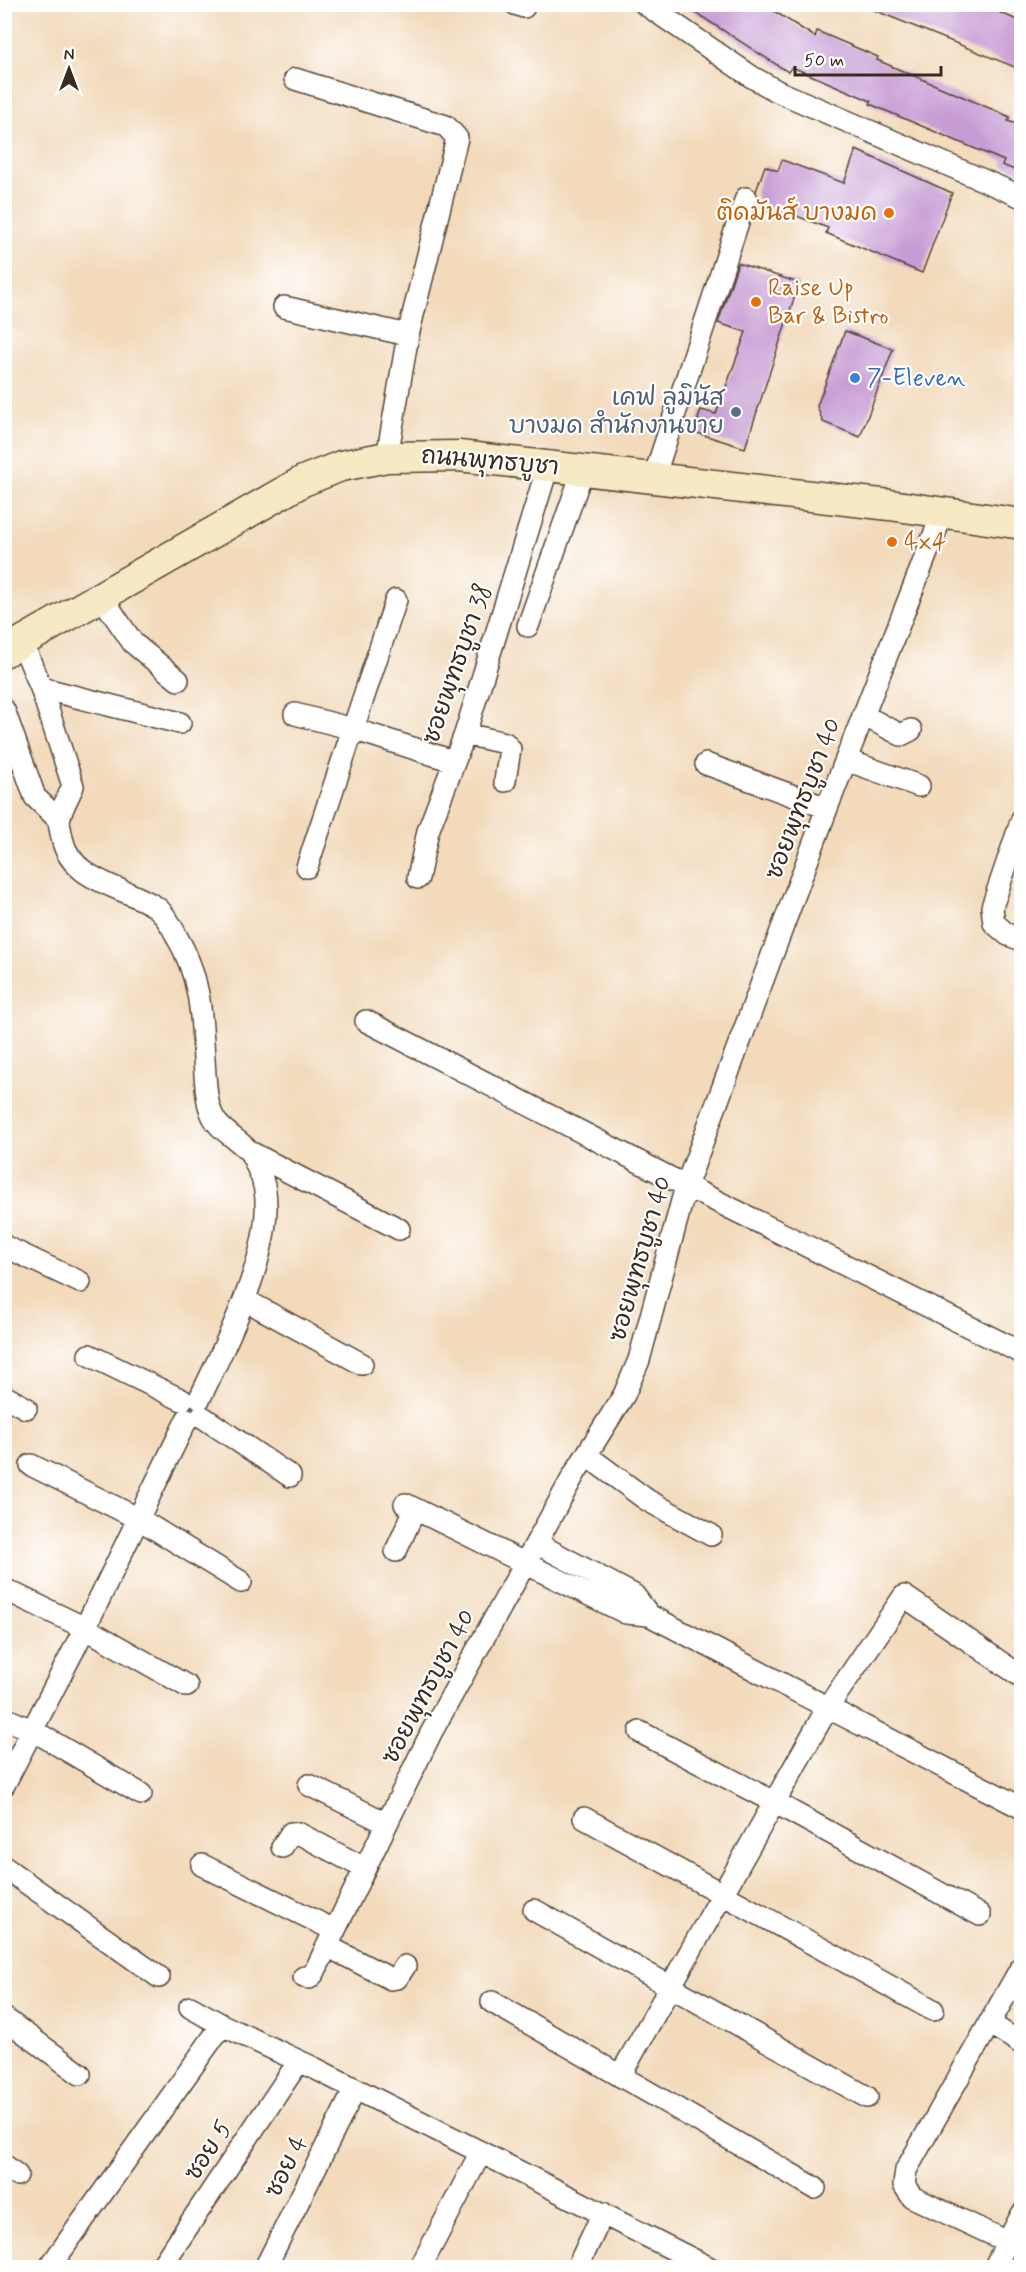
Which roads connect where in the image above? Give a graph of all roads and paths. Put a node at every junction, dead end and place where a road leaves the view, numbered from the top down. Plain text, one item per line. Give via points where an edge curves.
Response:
1 (645, 5) edge
2 (295, 79) dead end
3 (1022, 197) edge
4 (746, 198) dead end
5 (284, 307) dead end
6 (408, 335) junction
7 (387, 456) junction
8 (548, 466) junction
9 (583, 470) junction
10 (654, 477) junction
11 (943, 512) junction
12 (1022, 524) edge
13 (101, 596) junction
14 (396, 600) dead end
15 (528, 627) dead end
16 (13, 647) edge
17 (178, 680) dead end
18 (41, 688) junction
19 (4, 710) edge
20 (295, 714) dead end
21 (863, 716) junction
22 (180, 723) dead end
23 (353, 729) junction
24 (911, 730) dead end
25 (465, 734) junction
26 (846, 760) junction
27 (453, 761) junction
28 (706, 764) dead end
29 (505, 781) dead end
30 (919, 786) dead end
31 (827, 808) junction
32 (1022, 819) edge
33 (59, 820) junction
34 (307, 867) dead end
35 (418, 878) dead end
36 (1022, 940) edge
37 (366, 1021) dead end
38 (250, 1152) junction
39 (686, 1186) junction
40 (399, 1229) dead end
41 (4, 1246) edge
42 (80, 1282) dead end
43 (245, 1300) junction
44 (1022, 1353) edge
45 (89, 1355) dead end
46 (362, 1364) dead end
47 (4, 1396) edge
48 (26, 1408) dead end
49 (193, 1408) junction
50 (586, 1455) junction
51 (31, 1466) dead end
52 (290, 1476) dead end
53 (139, 1519) junction
54 (711, 1535) dead end
55 (536, 1543) junction
56 (396, 1551) dead end
57 (526, 1563) junction
58 (241, 1582) dead end
59 (4, 1588) edge
60 (649, 1614) junction
61 (85, 1628) junction
62 (1022, 1677) edge
63 (187, 1686) dead end
64 (828, 1707) junction
65 (4, 1718) edge
66 (34, 1731) junction
67 (640, 1732) dead end
68 (4, 1785) edge
69 (309, 1785) dead end
70 (141, 1794) dead end
71 (774, 1802) junction
72 (1022, 1808) edge
73 (584, 1818) dead end
74 (386, 1823) junction
75 (282, 1846) dead end
76 (202, 1865) dead end
77 (4, 1867) edge
78 (364, 1868) junction
79 (723, 1894) junction
80 (534, 1910) dead end
81 (980, 1915) dead end
82 (330, 1938) junction
83 (405, 1966) dead end
84 (1022, 1966) edge
85 (159, 1977) dead end
86 (304, 1977) dead end
87 (671, 1987) junction
88 (492, 2002) dead end
89 (190, 2007) dead end
90 (933, 2010) dead end
91 (4, 2018) edge
92 (989, 2023) junction
93 (222, 2025) junction
94 (1022, 2044) edge
95 (299, 2061) junction
96 (80, 2074) dead end
97 (620, 2076) junction
98 (355, 2089) junction
99 (867, 2097) dead end
100 (482, 2152) junction
101 (815, 2188) dead end
102 (603, 2213) junction
103 (1022, 2214) edge
104 (1006, 2241) junction
105 (49, 2268) edge
106 (160, 2268) edge
107 (265, 2268) edge
108 (420, 2268) edge
109 (577, 2268) edge
110 (710, 2268) edge
111 (994, 2268) edge

1 - 3 street via 777,91
2 - 6 street via 446,126 457,138
4 - 10 street
5 - 6 street
6 - 7 street
7 - 8 main road, ถนนพุทธบูชา via 444,455
7 - 13 main road, ถนนพุทธบูชา via 341,466 303,481
8 - 9 main road, ถนนพุทธบูชา
8 - 25 street, ซอยพุทธบูชา 38
9 - 10 main road, ถนนพุทธบูชา
9 - 15 street
10 - 11 main road, ถนนพุทธบูชา
11 - 12 main road, ถนนพุทธบูชา
11 - 21 street, ซอยพุทธบูชา 40
13 - 16 main road, ถนนพุทธบูชา
13 - 17 street via 133,643
14 - 23 street
16 - 18 street
18 - 22 street
18 - 33 street via 73,786
19 - 33 street via 35,797
20 - 23 street
21 - 24 street via 901,735
21 - 26 street, ซอยพุทธบูชา 40
23 - 27 street
23 - 34 street
25 - 27 street, ซอยพุทธบูชา 38
25 - 29 street via 505,743 510,749
26 - 30 street
26 - 31 street, ซอยพุทธบูชา 40
27 - 35 street, ซอยพุทธบูชา 38 via 428,831
28 - 31 street
31 - 39 street, ซอยพุทธบูชา 40
32 - 36 street via 992,907 994,923
33 - 38 street via 64,849 71,862 158,908 178,937 193,973 203,1017 207,1096 212,1118
37 - 39 street
38 - 40 street
38 - 43 street via 262,1177 266,1227
39 - 44 street
39 - 50 street, ซอยพุทธบูชา 40 via 639,1360 624,1395
41 - 42 street
43 - 46 street
43 - 49 street
45 - 49 street
47 - 48 street
49 - 52 street
49 - 53 street
50 - 54 street via 647,1500
50 - 55 street, ซอยพุทธบูชา 40
51 - 53 street
53 - 58 street
53 - 61 street
55 - 57 street, ซอยพุทธบูชา 40
55 - 60 street via 634,1595
56 - 57 street via 410,1507
57 - 60 street via 626,1613
57 - 74 street, ซอยพุทธบูชา 40 via 431,1733
59 - 61 street
60 - 64 street
61 - 63 street
61 - 66 street
62 - 64 street via 904,1596
64 - 71 street
64 - 72 street
65 - 66 street
66 - 68 street
66 - 70 street
67 - 71 street
69 - 74 street
71 - 79 street
71 - 81 street
73 - 79 street
74 - 78 street, ซอยพุทธบูชา 40
75 - 78 street via 291,1833 298,1833
76 - 82 street
77 - 85 street
78 - 82 street, ซอยพุทธบูชา 40
79 - 87 street
79 - 90 street
80 - 87 street
82 - 83 street via 391,1979 397,1978
82 - 86 street, ซอยพุทธบูชา 40 via 312,1976
84 - 92 street
87 - 97 street
87 - 99 street
88 - 97 street
89 - 93 street
91 - 96 street
92 - 94 street
92 - 104 street via 906,2170 904,2185 912,2197
93 - 95 street
93 - 105 street
95 - 98 street
95 - 106 street, ซอย 5
97 - 101 street
98 - 100 street
98 - 107 street, ซอย 4
100 - 102 street
100 - 108 street
102 - 109 street
102 - 110 street
103 - 104 street
104 - 111 street

